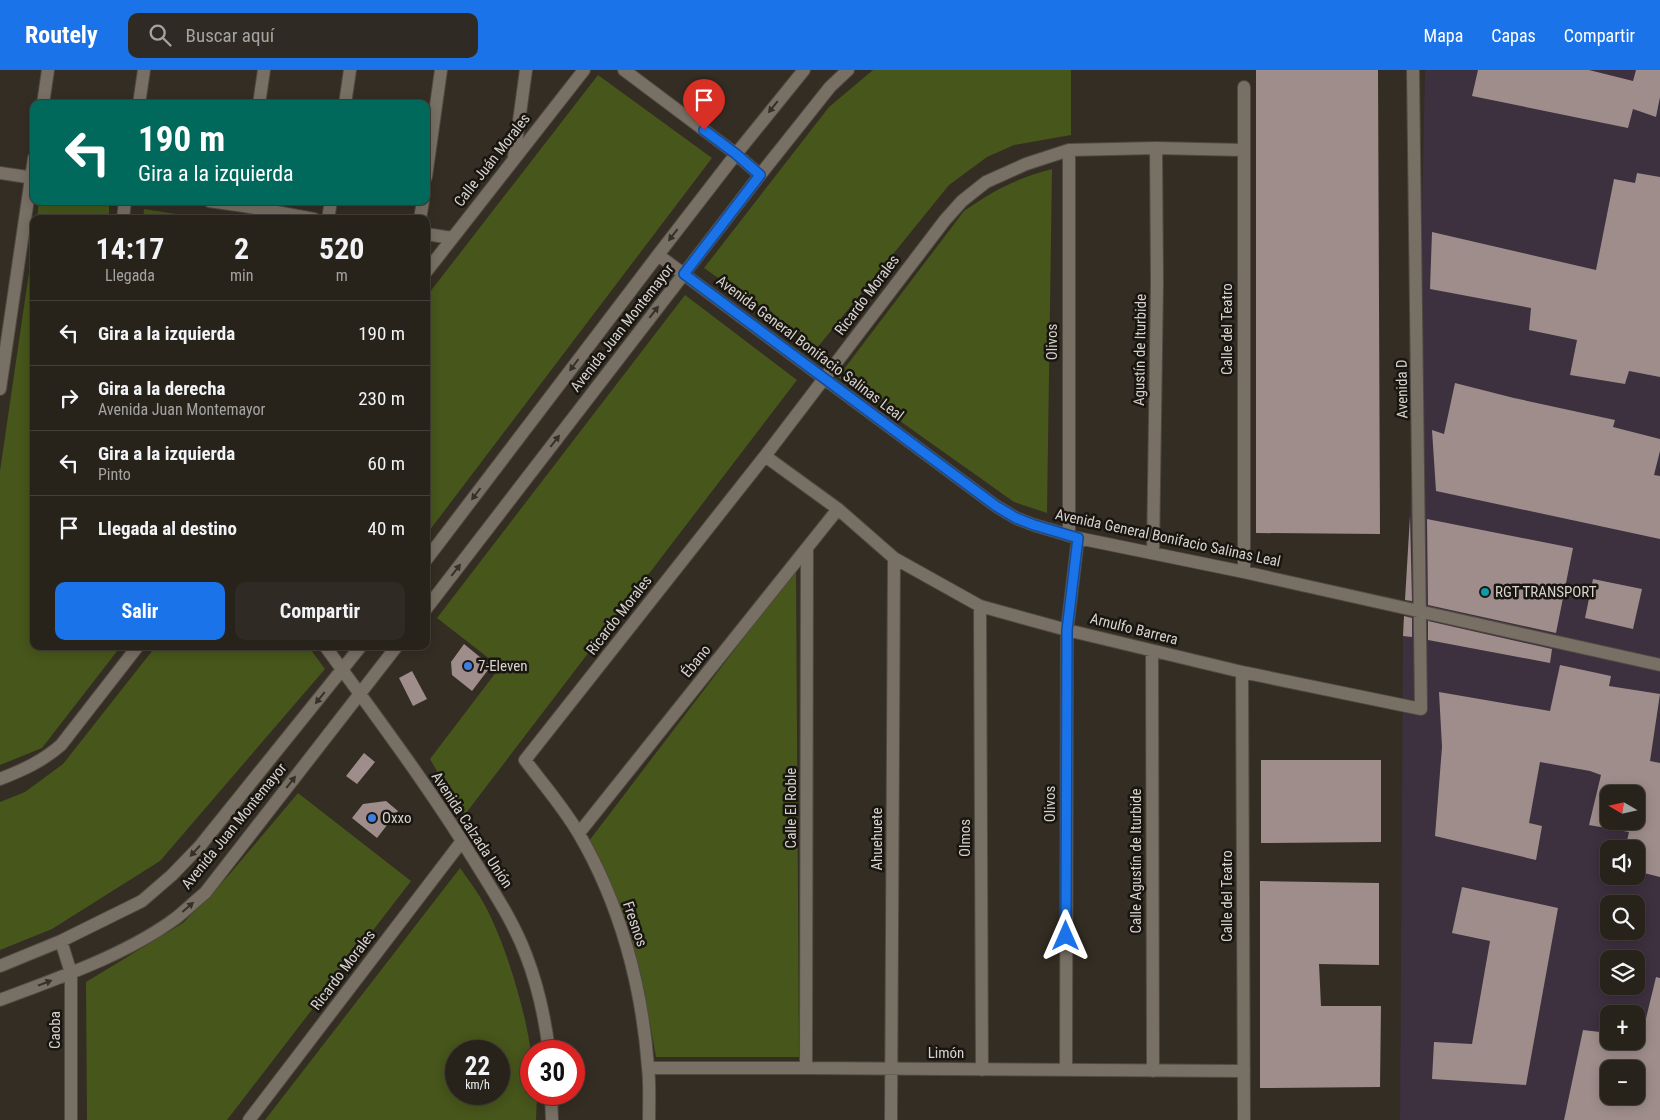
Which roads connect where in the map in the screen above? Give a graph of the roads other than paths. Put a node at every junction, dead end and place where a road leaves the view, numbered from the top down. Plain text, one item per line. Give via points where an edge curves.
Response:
1 (48, 70) edge
2 (144, 70) edge
3 (264, 70) edge
4 (350, 70) edge
5 (441, 70) edge
6 (526, 70) edge
7 (584, 70) edge
8 (624, 70) edge
9 (804, 70) edge
10 (848, 70) edge
11 (1413, 70) edge
12 (1244, 87) dead end
13 (44, 100) edge
14 (140, 100) edge
15 (260, 100) edge
16 (346, 100) edge
17 (430, 148) edge
18 (1156, 148) junction
19 (1069, 150) junction
20 (1243, 150) junction
21 (736, 154) junction
22 (513, 158) junction
23 (0, 172) edge
24 (760, 175) junction
25 (30, 177) edge
26 (30, 190) edge
27 (249, 205) edge
28 (295, 215) edge
29 (430, 235) edge
30 (452, 238) junction
31 (658, 255) junction
32 (430, 267) edge
33 (684, 274) junction
34 (824, 379) junction
35 (0, 389) edge
36 (765, 456) junction
37 (838, 509) junction
38 (1074, 536) junction
39 (807, 549) junction
40 (1153, 553) junction
41 (430, 555) edge
42 (894, 558) junction
43 (1244, 572) junction
44 (430, 604) edge
45 (980, 606) junction
46 (1419, 611) junction
47 (1067, 630) junction
48 (135, 650) edge
49 (328, 650) edge
50 (358, 650) edge
51 (394, 650) edge
52 (1152, 651) junction
53 (1660, 665) edge
54 (342, 671) junction
55 (1242, 672) junction
56 (360, 694) junction
57 (1421, 709) joint
58 (525, 760) joint
59 (0, 779) edge
60 (579, 833) junction
61 (462, 841) junction
62 (61, 941) junction
63 (0, 966) edge
64 (71, 973) junction
65 (0, 1000) edge
66 (548, 1040) edge
67 (648, 1068) junction
68 (806, 1068) junction
69 (891, 1070) junction
70 (982, 1070) junction
71 (1066, 1070) junction
72 (1153, 1071) junction
73 (1244, 1071) junction
74 (551, 1105) edge
75 (71, 1120) edge
76 (249, 1120) edge
77 (552, 1120) edge
78 (649, 1120) edge
79 (891, 1120) edge
80 (1244, 1120) edge

1 - 13 street
2 - 14 street
3 - 15 street
4 - 16 street
5 - 17 street
6 - 22 street
7 - 22 street, Calle Juán Morales
8 - 21 street
9 -> 21 street, Avenida Juan Montemayor
10 - 24 street, Avenida Juan Montemayor via 830,87
11 - 46 street, Avenida D
12 - 20 street, Calle del Teatro
18 - 19 street, Ricardo Morales
18 - 20 street, Ricardo Morales
18 - 40 street, Agustín de Iturbide
19 - 34 street, Ricardo Morales via 1005,172 962,201
19 - 38 street, Olivos
20 - 43 street, Calle del Teatro
21 - 24 street
21 -> 31 street, Avenida Juan Montemayor
22 - 30 street, Calle Juán Morales
23 - 25 street
24 - 33 street, Avenida Juan Montemayor
26 - 35 street
27 - 28 street
29 - 30 street
30 - 32 street, Calle Juán Morales
31 - 33 street, Avenida General Bonifacio Salinas Leal
31 -> 41 street, Avenida Juan Montemayor
33 - 34 street, Avenida General Bonifacio Salinas Leal
44 -> 33 street, Avenida Juan Montemayor
34 - 36 street, Ricardo Morales
34 - 38 street, Avenida General Bonifacio Salinas Leal via 996,506 1034,525
36 - 37 street, Arnulfo Barrera
36 - 58 street, Ricardo Morales
37 - 39 street, Ébano
37 - 42 street, Arnulfo Barrera
38 - 40 street, Avenida General Bonifacio Salinas Leal
38 - 47 street, Olivos
39 - 60 street, Ébano
39 - 68 street, Calle El Roble
40 - 43 street, Avenida General Bonifacio Salinas Leal
42 - 45 street, Arnulfo Barrera
42 - 69 street, Ahuehuete
43 - 46 street, Avenida General Bonifacio Salinas Leal
45 - 47 street, Arnulfo Barrera
45 - 70 street, Olmos
46 - 53 street, Avenida General Bonifacio Salinas Leal
46 - 57 street, Avenida D
47 - 52 street, Arnulfo Barrera
47 - 71 street, Olivos
48 - 59 street via 61,745 36,764
49 - 54 street, Avenida Calzada Unión
50 - 54 street, Avenida Juan Montemayor
51 - 56 street, Avenida Juan Montemayor
52 - 55 street, Arnulfo Barrera
52 - 72 street, Calle Agustín de Iturbide
54 - 56 street, Avenida Calzada Unión
54 -> 62 street, Avenida Juan Montemayor via 172,876 142,901
55 - 57 street, Arnulfo Barrera
55 - 73 street, Calle del Teatro
56 - 61 street, Avenida Calzada Unión
64 -> 56 street, Avenida Juan Montemayor via 134,944 176,918 205,893
58 - 60 street, Fresnos
60 - 67 street, Fresnos via 598,871 626,944 637,984
61 - 66 street, Avenida Calzada Unión via 511,921 526,955 545,1018
61 - 76 street, Ricardo Morales
62 - 63 street, Avenida Juan Montemayor
62 - 64 street, Caoba
65 -> 64 street, Avenida Juan Montemayor
64 - 75 street, Caoba
67 - 68 street, Limón
67 - 78 street, Fresnos
68 - 69 street, Limón
69 - 70 street, Limón
69 - 79 street, Ahuehuete
70 - 71 street, Limón
71 - 72 street, Limón
72 - 73 street, Limón
73 - 80 street, Calle del Teatro
74 - 77 street

